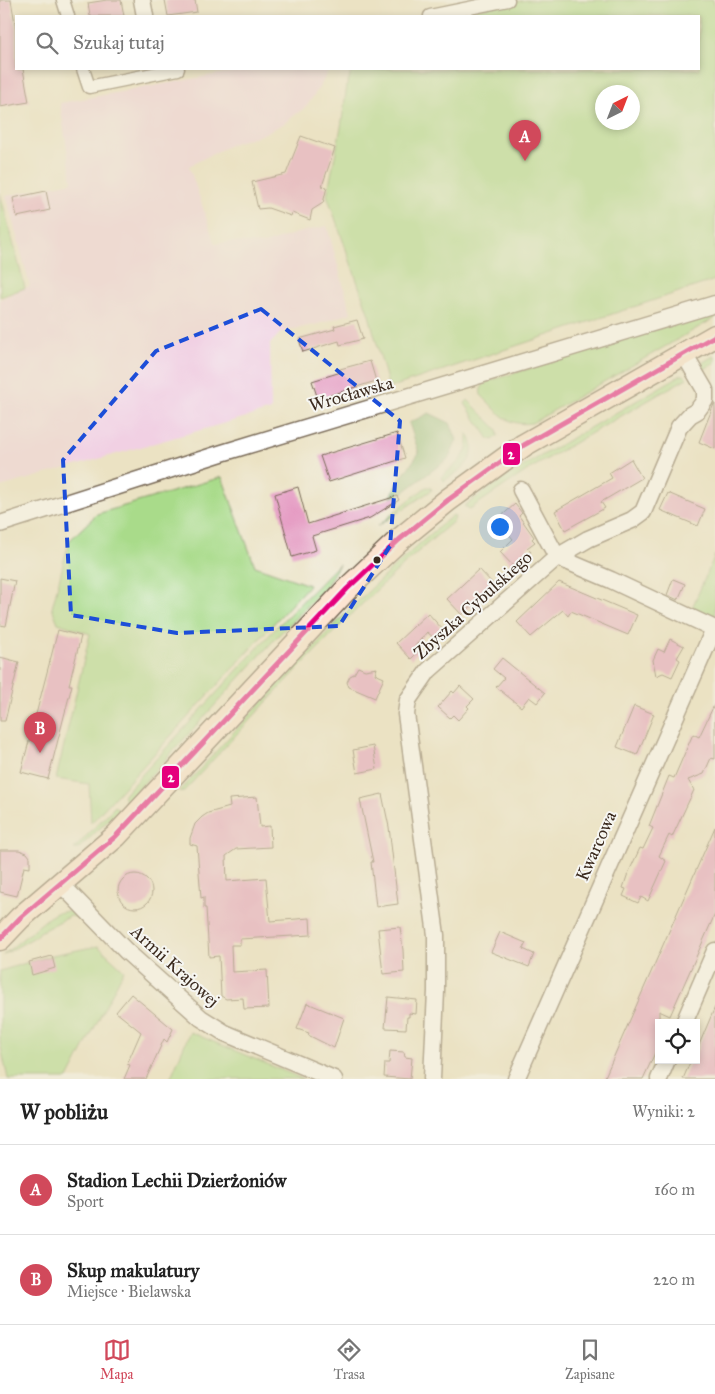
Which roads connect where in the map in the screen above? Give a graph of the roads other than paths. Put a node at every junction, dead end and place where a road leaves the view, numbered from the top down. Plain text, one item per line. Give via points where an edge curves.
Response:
1 (63, 0) edge
2 (142, 0) edge
3 (508, 0) edge
4 (68, 15) edge
5 (145, 15) edge
6 (435, 15) edge
7 (84, 70) edge
8 (173, 70) edge
9 (715, 304) edge
10 (715, 336) edge
11 (684, 354) junction
12 (522, 490) dead end
13 (0, 524) edge
14 (557, 557) junction
15 (714, 629) edge
16 (61, 884) junction
17 (20, 918) junction
18 (0, 932) edge
19 (0, 939) edge
20 (715, 951) edge
21 (686, 1019) edge
22 (665, 1064) edge
23 (334, 1079) edge
24 (432, 1079) edge
25 (516, 1079) edge
26 (659, 1079) edge

1 - 4 street
2 - 5 street
3 - 6 street
7 - 8 street via 89,87
9 - 13 street, Wrocławska via 222,453
10 - 11 main road
11 - 14 street, Zbyszka Cybulskiego via 705,390 705,400 679,428 643,512
11 - 16 main road via 524,445 399,540 347,588 116,836
12 - 14 street
14 - 15 street
14 - 24 street, Zbyszka Cybulskiego via 428,671 408,700 406,714 436,935
15 - 25 street, Kwarcowa
16 - 17 main road
16 - 23 street, Armii Krajowej via 126,951 200,1018 226,1033
17 - 18 main road
17 - 19 main road
20 - 21 street
22 - 26 street

